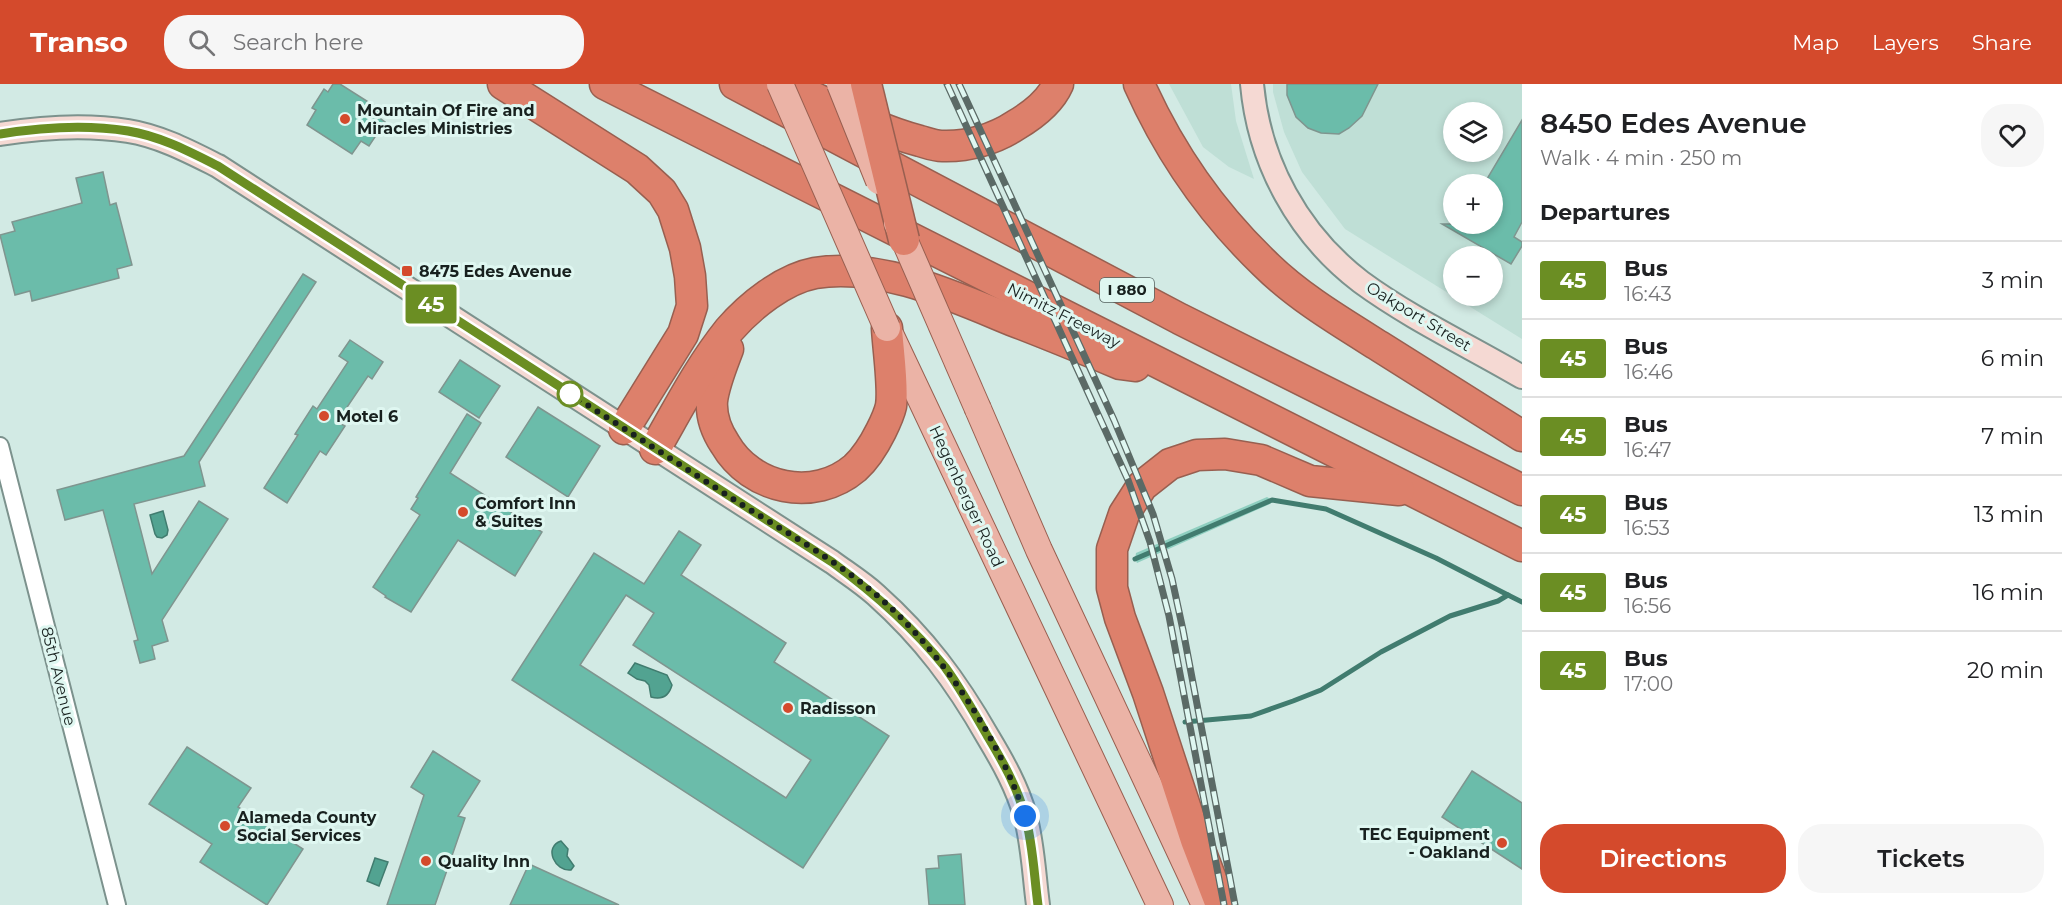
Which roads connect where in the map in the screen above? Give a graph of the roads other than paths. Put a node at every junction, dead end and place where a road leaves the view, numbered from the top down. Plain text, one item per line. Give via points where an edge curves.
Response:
1 (502, 84) edge
2 (605, 84) edge
3 (735, 84) edge
4 (780, 84) edge
5 (785, 84) edge
6 (840, 84) edge
7 (866, 84) edge
8 (1058, 84) edge
9 (1139, 84) edge
10 (1252, 84) edge
11 (0, 134) edge
12 (904, 240) junction
13 (758, 303) junction
14 (887, 328) junction
15 (1185, 375) junction
16 (1522, 377) edge
17 (624, 429) junction
18 (1522, 436) edge
19 (0, 446) edge
20 (655, 449) junction
21 (1522, 490) edge
22 (1417, 492) junction
23 (1522, 546) edge
24 (117, 905) edge
25 (1038, 905) edge
26 (1160, 905) edge
27 (1205, 905) edge
28 (1221, 905) edge

1 - 17 highway via 637,169 662,192 674,210 685,248 692,306 683,334
2 - 15 highway, Nimitz Freeway
3 - 21 highway, I 880 via 1180,319
4 - 14 main road, Hegenberger Road, bridge
5 - 8 highway via 881,127 941,146 975,143 1006,132 1034,114
6 - 12 main road, bridge
7 - 12 highway, bridge
9 - 18 highway via 1170,146 1195,184 1264,264 1328,314
10 - 16 street, Oakport Street via 1259,129 1269,159 1282,189 1316,240 1386,299
11 - 17 street via 85,126 130,131 174,145 218,166
12 - 27 main road, bridge via 1039,550
13 - 14 highway via 728,350 712,402 716,430 732,456 751,474 778,486 803,488 832,482 854,468 872,448 892,403
13 - 15 highway via 784,285 813,273 848,271 888,276 961,299 1120,364
13 - 20 highway via 710,357
14 - 26 main road, Hegenberger Road
15 - 22 highway, Nimitz Freeway
17 - 20 street
19 - 24 street, 85th Avenue
20 - 25 street via 874,593 945,668 1011,776 1019,796 1030,839
22 - 23 highway, Nimitz Freeway
22 - 28 highway via 1310,481 1261,460 1225,454 1197,455 1170,464 1142,486 1124,514 1112,549 1112,588

